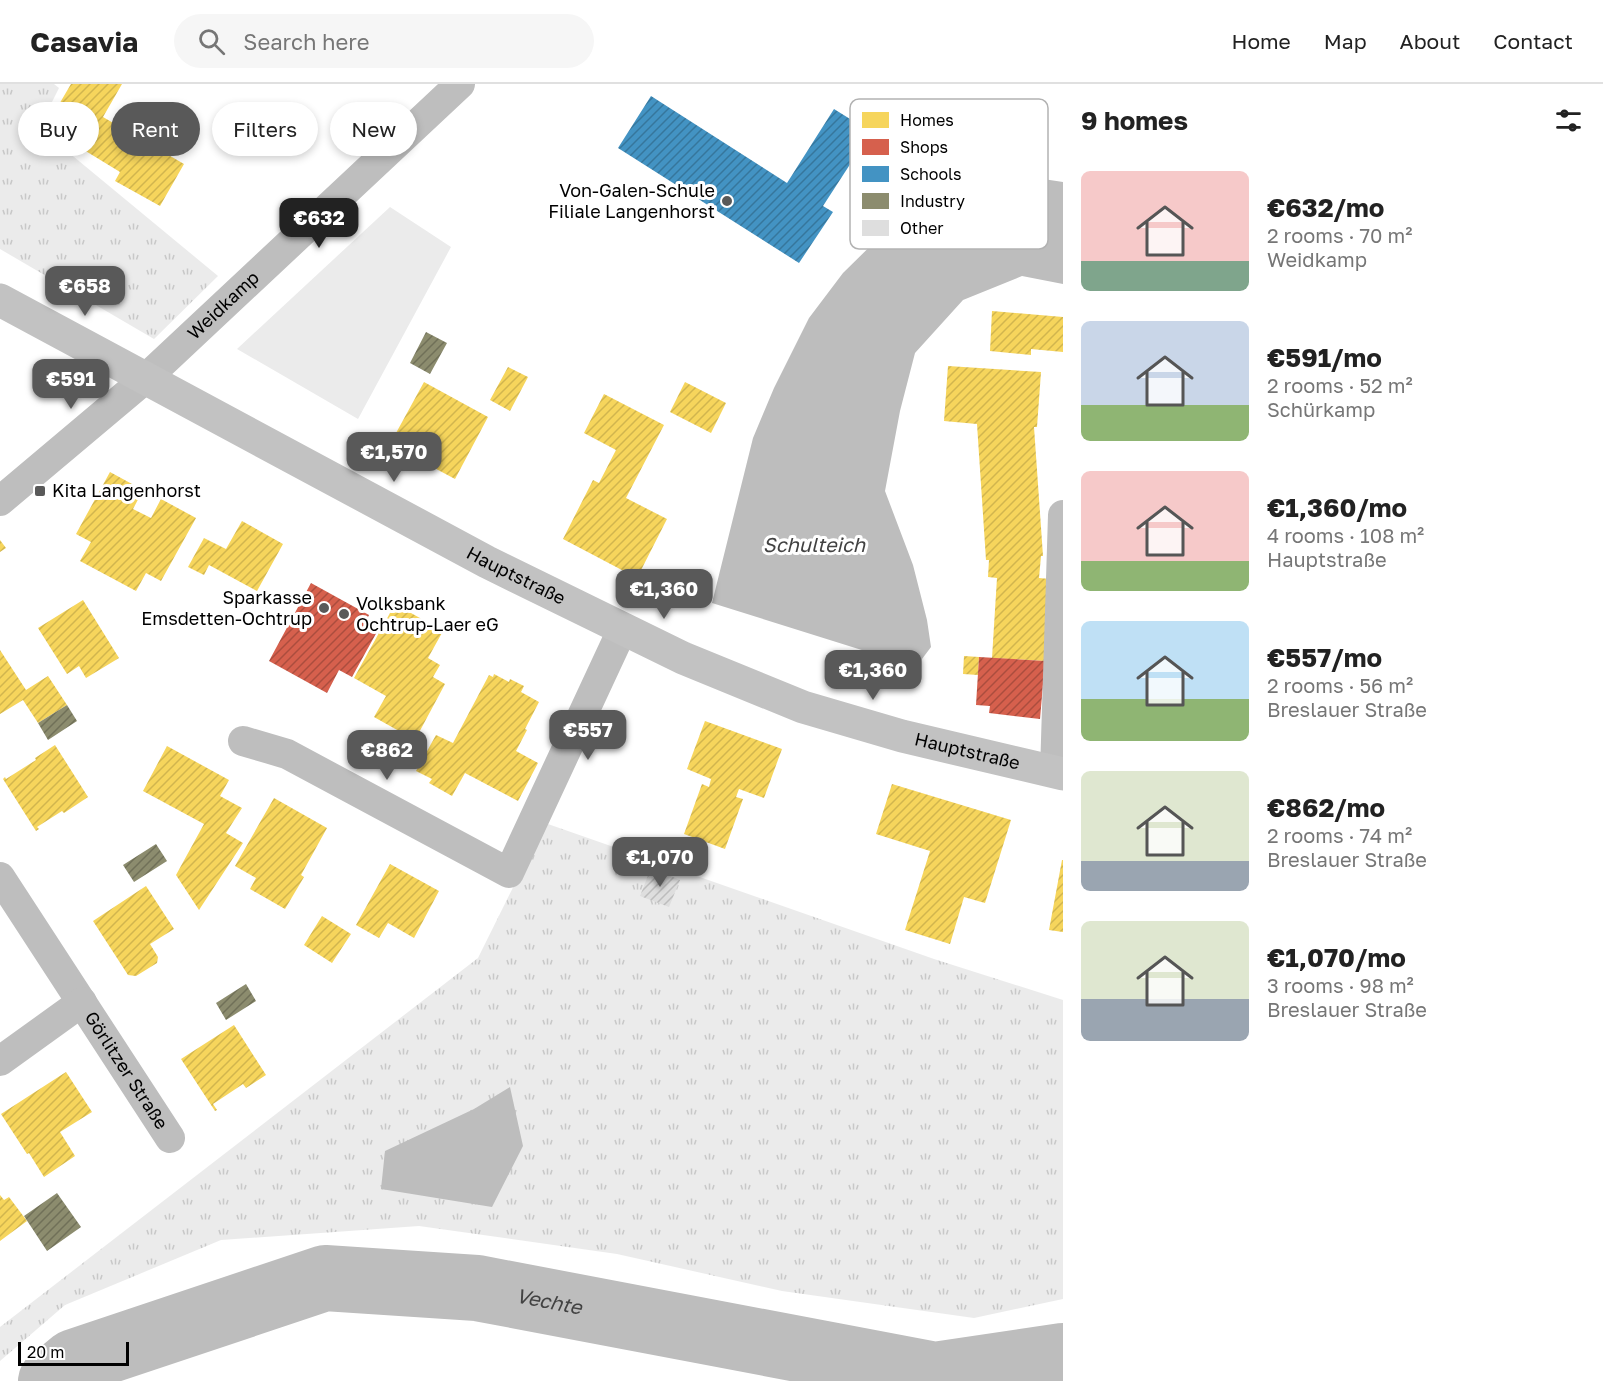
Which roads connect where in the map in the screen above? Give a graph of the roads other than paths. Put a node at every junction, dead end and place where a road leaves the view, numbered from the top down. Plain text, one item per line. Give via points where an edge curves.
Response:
1 (460, 84) edge
2 (0, 300) edge
3 (145, 379) junction
4 (0, 501) edge
5 (1063, 514) edge
6 (623, 628) junction
7 (243, 741) dead end
8 (1059, 773) edge
9 (0, 877) edge
10 (82, 1002) junction
11 (0, 1061) edge
12 (170, 1138) dead end

1 - 3 street, Weidkamp
2 - 3 main road, Hauptstraße
3 - 4 street, Weidkamp
3 - 6 main road, Hauptstraße via 487,562
5 - 8 street
6 - 7 street via 508,873 287,754
6 - 8 main road, Hauptstraße via 683,658 804,707 902,736
9 - 10 street, Görlitzer Straße
10 - 11 street, Görlitzer Straße
10 - 12 street, Görlitzer Straße

